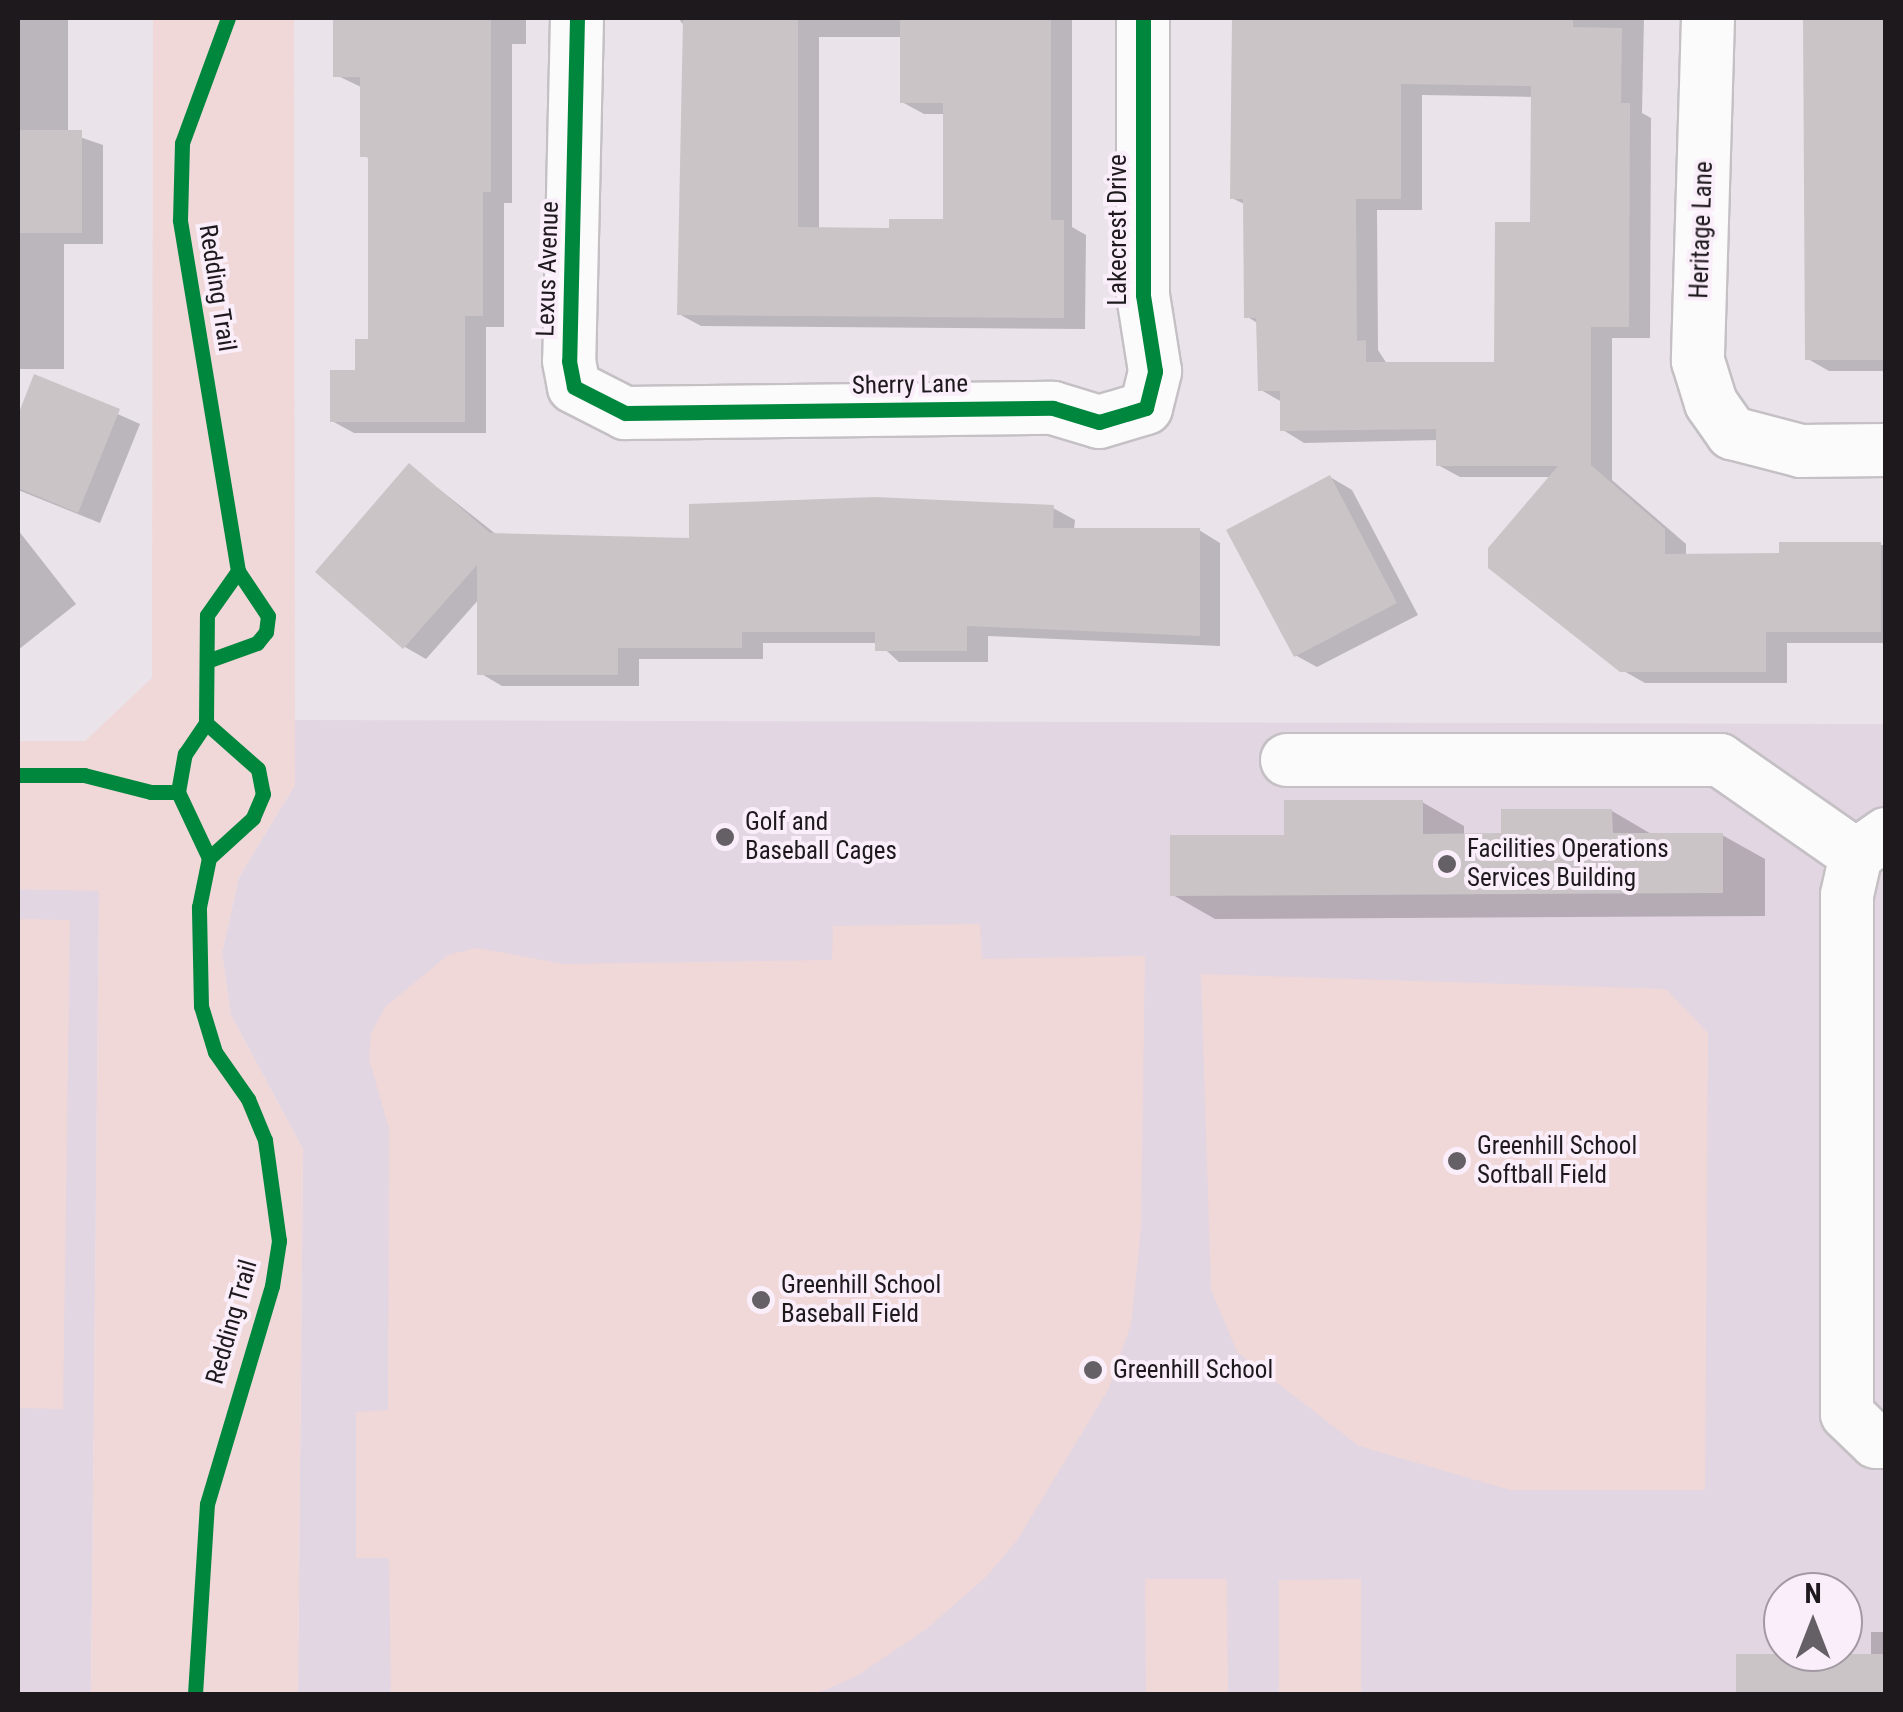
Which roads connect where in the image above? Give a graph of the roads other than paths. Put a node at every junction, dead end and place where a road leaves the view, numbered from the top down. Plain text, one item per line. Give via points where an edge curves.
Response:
1 (577, 18) edge
2 (1143, 18) edge
3 (1708, 18) edge
4 (701, 414) joint
5 (1117, 420) joint
6 (1886, 450) edge
7 (1287, 760) dead end
8 (1871, 845) edge
9 (1886, 1442) edge

1 - 4 street, Lexus Avenue via 569,361 574,388 625,414
2 - 5 street, Lakecrest Drive via 1142,295 1154,371 1146,408
3 - 6 street, Heritage Lane via 1698,361 1711,403 1732,433 1801,451
4 - 5 street, Sherry Lane via 1052,408 1099,422
7 - 8 street via 1720,760
8 - 9 street via 1847,895 1848,1414 1876,1442

